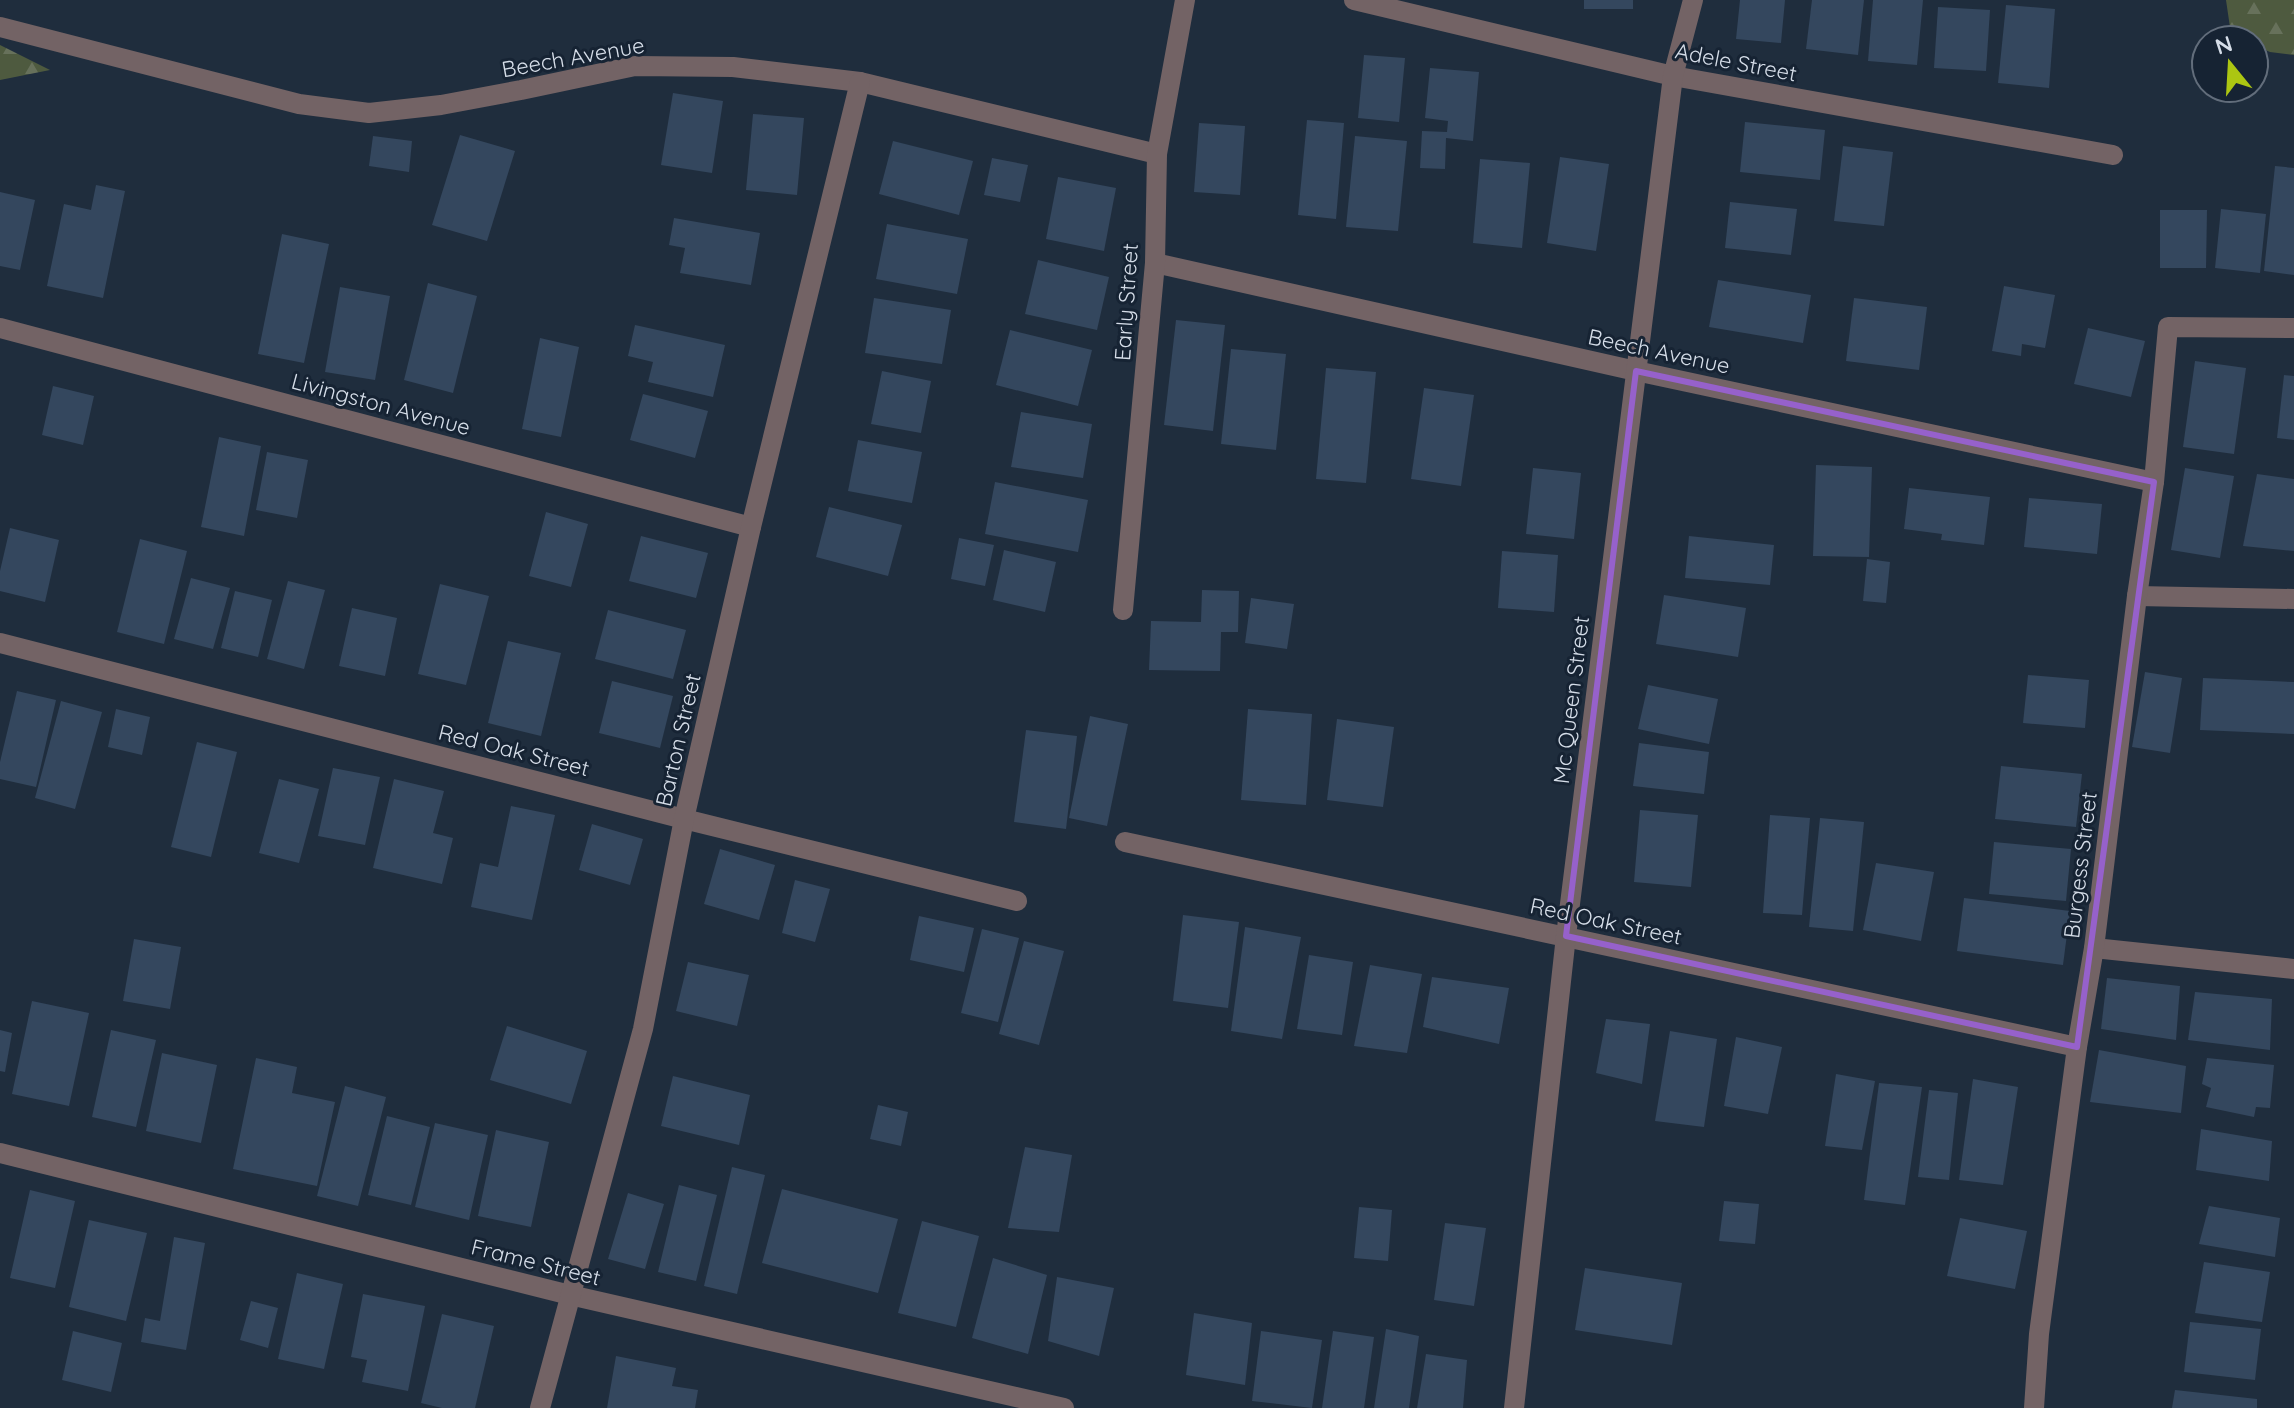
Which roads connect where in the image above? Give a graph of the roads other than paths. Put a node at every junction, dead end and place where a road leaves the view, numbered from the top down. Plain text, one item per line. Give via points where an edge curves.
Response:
1 (1185, 0) edge
2 (1354, 0) edge
3 (1693, 0) edge
4 (0, 27) edge
5 (1673, 76) junction
6 (860, 82) junction
7 (1157, 154) junction
8 (2113, 155) dead end
9 (1155, 263) junction
10 (0, 328) edge
11 (2294, 328) edge
12 (1636, 371) junction
13 (2154, 482) junction
14 (751, 527) junction
15 (2137, 596) junction
16 (2294, 599) edge
17 (1123, 610) dead end
18 (0, 643) edge
19 (684, 819) junction
20 (1125, 842) dead end
21 (1017, 901) dead end
22 (1566, 936) junction
23 (2094, 948) junction
24 (2294, 969) edge
25 (2077, 1047) junction
26 (0, 1153) edge
27 (570, 1295) junction
28 (540, 1408) edge
29 (1064, 1408) edge
30 (1514, 1408) edge
31 (2034, 1408) edge

1 - 7 street, Early Street
2 - 5 street, Adele Street
3 - 5 street, Mc Queen Street
4 - 6 street, Beech Avenue via 299,104 369,113 481,98 635,66 733,67
5 - 8 street, Adele Street
5 - 12 street, Mc Queen Street
6 - 7 street, Beech Avenue
6 - 14 street, Barton Street
7 - 9 street, Early Street
9 - 12 street, Beech Avenue
9 - 17 street, Early Street
10 - 14 street, Livingston Avenue
11 - 13 street, Burgess Street via 2168,327
12 - 13 street, Beech Avenue
12 - 22 street, Mc Queen Street
13 - 15 street, Burgess Street
14 - 19 street, Barton Street
15 - 16 street
15 - 23 street, Burgess Street
18 - 19 street, Red Oak Street
19 - 21 street, Red Oak Street
19 - 27 street, Barton Street via 643,1029
20 - 22 street, Red Oak Street
22 - 25 street, Red Oak Street
22 - 30 street, Mc Queen Street
23 - 24 street
23 - 25 street, Burgess Street
25 - 31 street, Burgess Street
26 - 27 street, Frame Street
27 - 28 street, Barton Street
27 - 29 street, Frame Street

